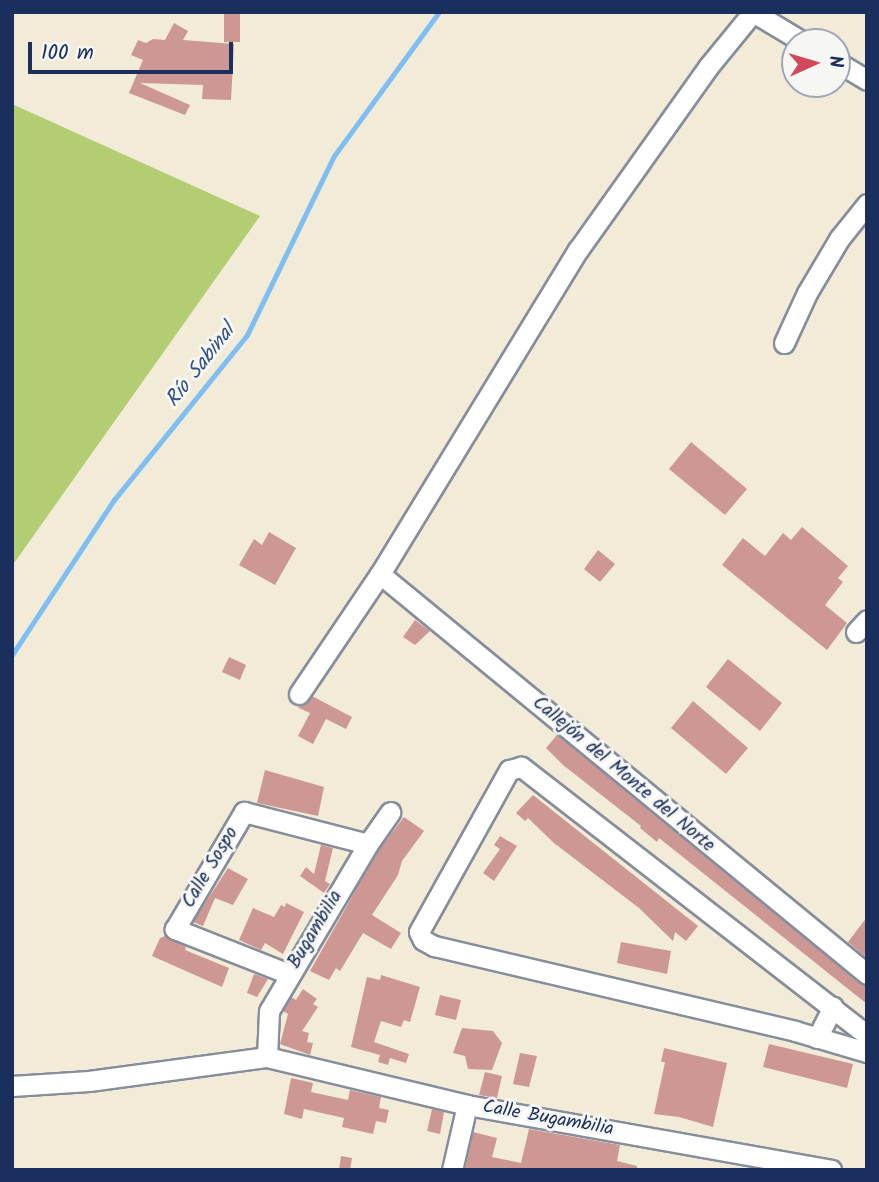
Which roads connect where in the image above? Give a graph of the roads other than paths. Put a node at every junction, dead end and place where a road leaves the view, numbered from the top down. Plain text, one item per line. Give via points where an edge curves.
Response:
1 (781, 29) edge
2 (851, 70) edge
3 (867, 80) edge
4 (867, 204) edge
5 (784, 343) dead end
6 (380, 574) junction
7 (299, 695) dead end
8 (390, 812) dead end
9 (368, 844) junction
10 (289, 974) junction
11 (867, 974) edge
12 (833, 1007) junction
13 (867, 1035) edge
14 (817, 1038) junction
15 (867, 1052) edge
16 (267, 1057) junction
17 (12, 1086) edge
18 (467, 1105) junction
19 (452, 1170) edge
20 (831, 1170) edge

1 - 6 street via 753,12 708,67 578,250
2 - 3 street
4 - 5 street via 839,239
6 - 7 street
6 - 11 street, Callejón del Monte del Norte
8 - 9 street, Bugambilia
9 - 10 street, Bugambilia
9 - 10 street, Calle Sospo via 244,812 175,929
10 - 16 street, Bugambilia via 269,1011
12 - 13 street
12 - 14 street
12 - 14 street via 521,767 509,770 419,932 434,946
14 - 15 street
16 - 17 street via 89,1082
16 - 18 street, Calle Bugambilia
18 - 19 street
18 - 20 street, Calle Bugambilia

